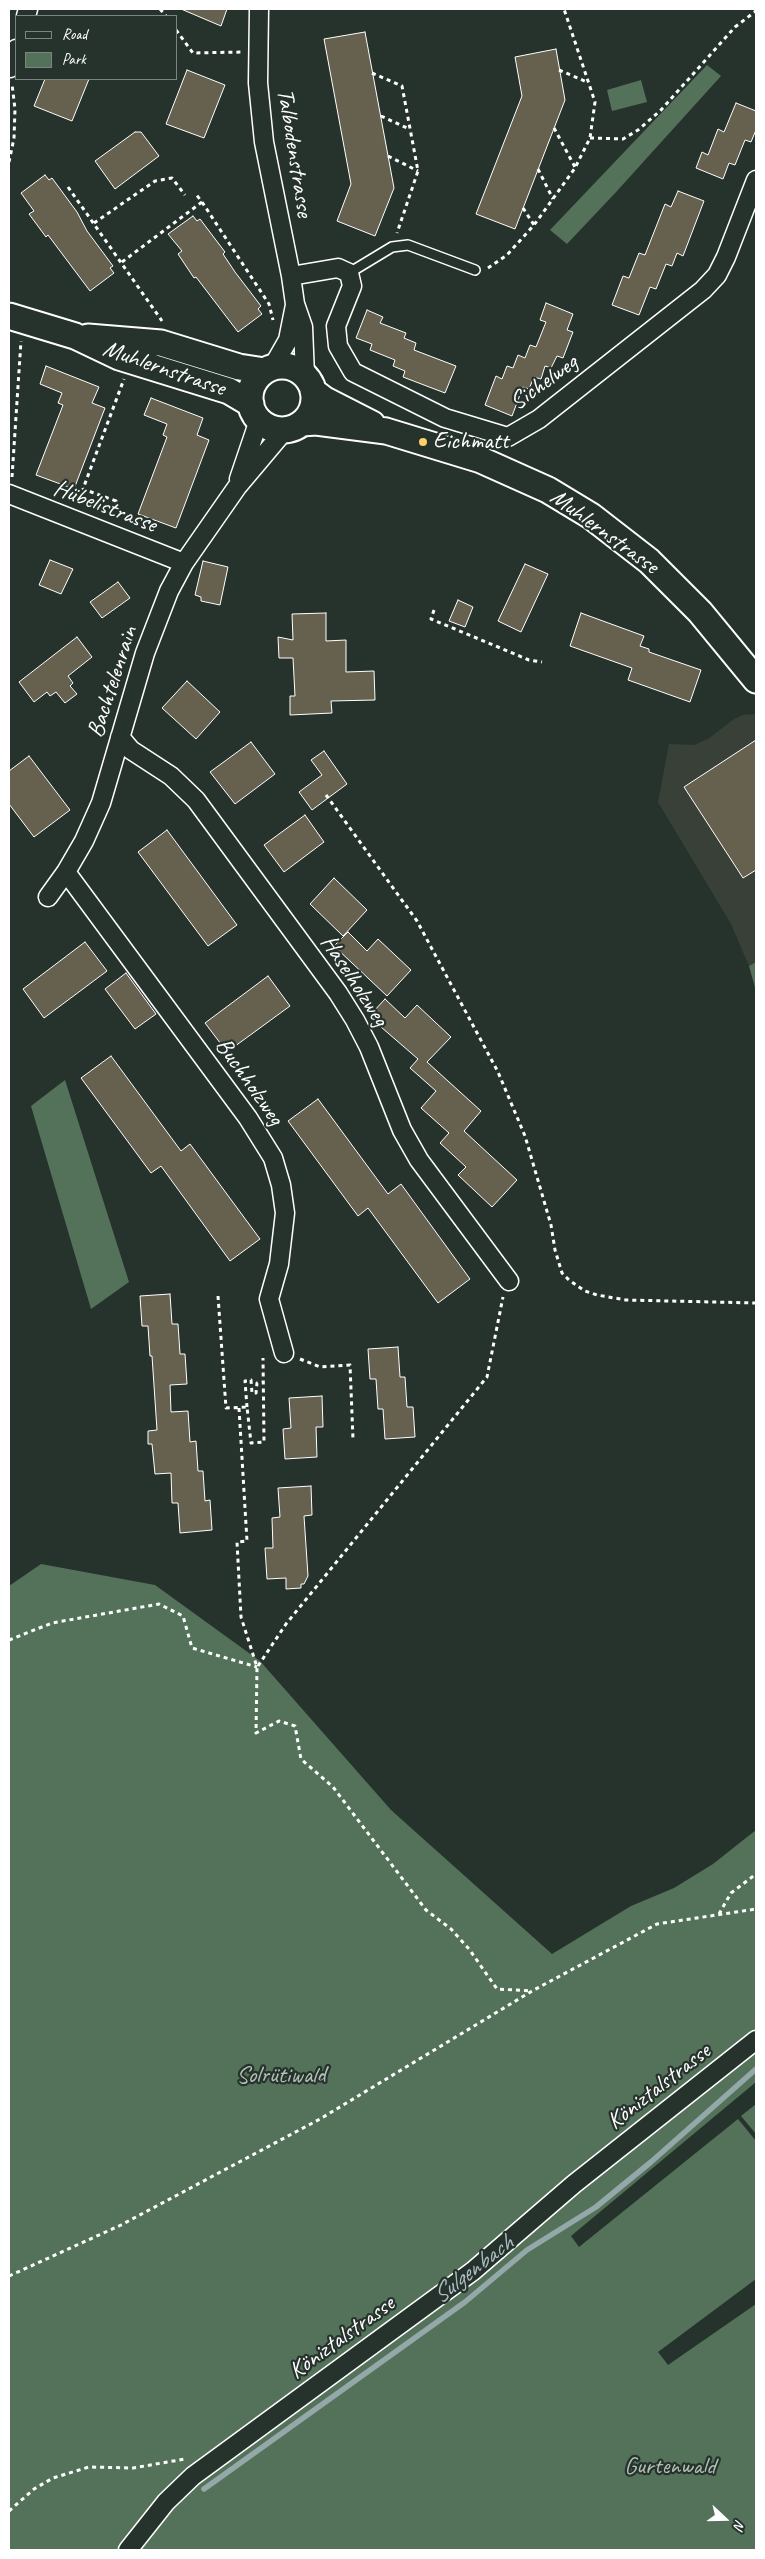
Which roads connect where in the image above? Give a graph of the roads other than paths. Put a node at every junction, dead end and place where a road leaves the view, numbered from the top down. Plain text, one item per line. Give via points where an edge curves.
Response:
1 (259, 9) edge
2 (15, 52) edge
3 (10, 68) edge
4 (756, 180) edge
5 (475, 270) road end
6 (348, 273) junction
7 (292, 276) junction
8 (295, 304) junction
9 (9, 316) edge
10 (75, 336) junction
11 (268, 370) junction
12 (309, 383) junction
13 (255, 412) junction
14 (294, 427) junction
15 (386, 431) junction
16 (237, 487) junction
17 (10, 495) edge
18 (184, 563) junction
19 (756, 680) edge
20 (120, 737) junction
21 (66, 872) junction
22 (48, 897) dead end
23 (509, 1281) road end
24 (284, 1352) dead end
25 (756, 2040) edge
26 (128, 2550) edge

1 - 7 street, Talbodenstrasse via 258,52 264,142
2 - 3 street
4 - 6 street, Sichelweg via 726,257 717,275 703,290 539,419 508,438 446,418 353,372 338,346 336,326 352,286
5 - 6 lane via 408,245 392,247
6 - 7 street via 338,268
7 - 8 street, Talbodenstrasse
8 - 11 street, Talbodenstrasse via 288,340
8 - 12 street, Talbodenstrasse via 303,327
9 - 10 street, Muhlernstrasse
10 - 11 street, Muhlernstrasse via 161,343 252,370
10 - 13 street, Muhlernstrasse via 119,357 229,391
11 - 12 street, Muhlernstrasse via 290,367
11 - 13 street, Muhlernstrasse via 253,386
12 - 14 street via 312,410
12 - 15 street, Muhlernstrasse via 325,400
13 - 14 street, Muhlernstrasse via 270,428
13 - 16 street, Bachtelenrain
14 - 15 street, Muhlernstrasse via 316,422
14 - 16 street, Bachtelenrain
15 - 19 street, Muhlernstrasse via 502,469 548,490 591,516 643,556 684,594
16 - 18 street, Bachtelenrain
17 - 18 street, Hübelistrasse
18 - 20 street, Bachtelenrain via 169,591 145,652
20 - 21 street, Bachtelenrain via 101,803
20 - 23 street, Haselholzweg via 131,750 171,776 196,800 332,986 362,1034 402,1130 420,1160
21 - 22 street, Bachtelenrain
21 - 24 street, Buchholzweg via 248,1118 272,1158 281,1185 285,1213 279,1264 269,1299
25 - 26 street, Köniztalstrasse via 574,2184 473,2271 193,2476 166,2502

